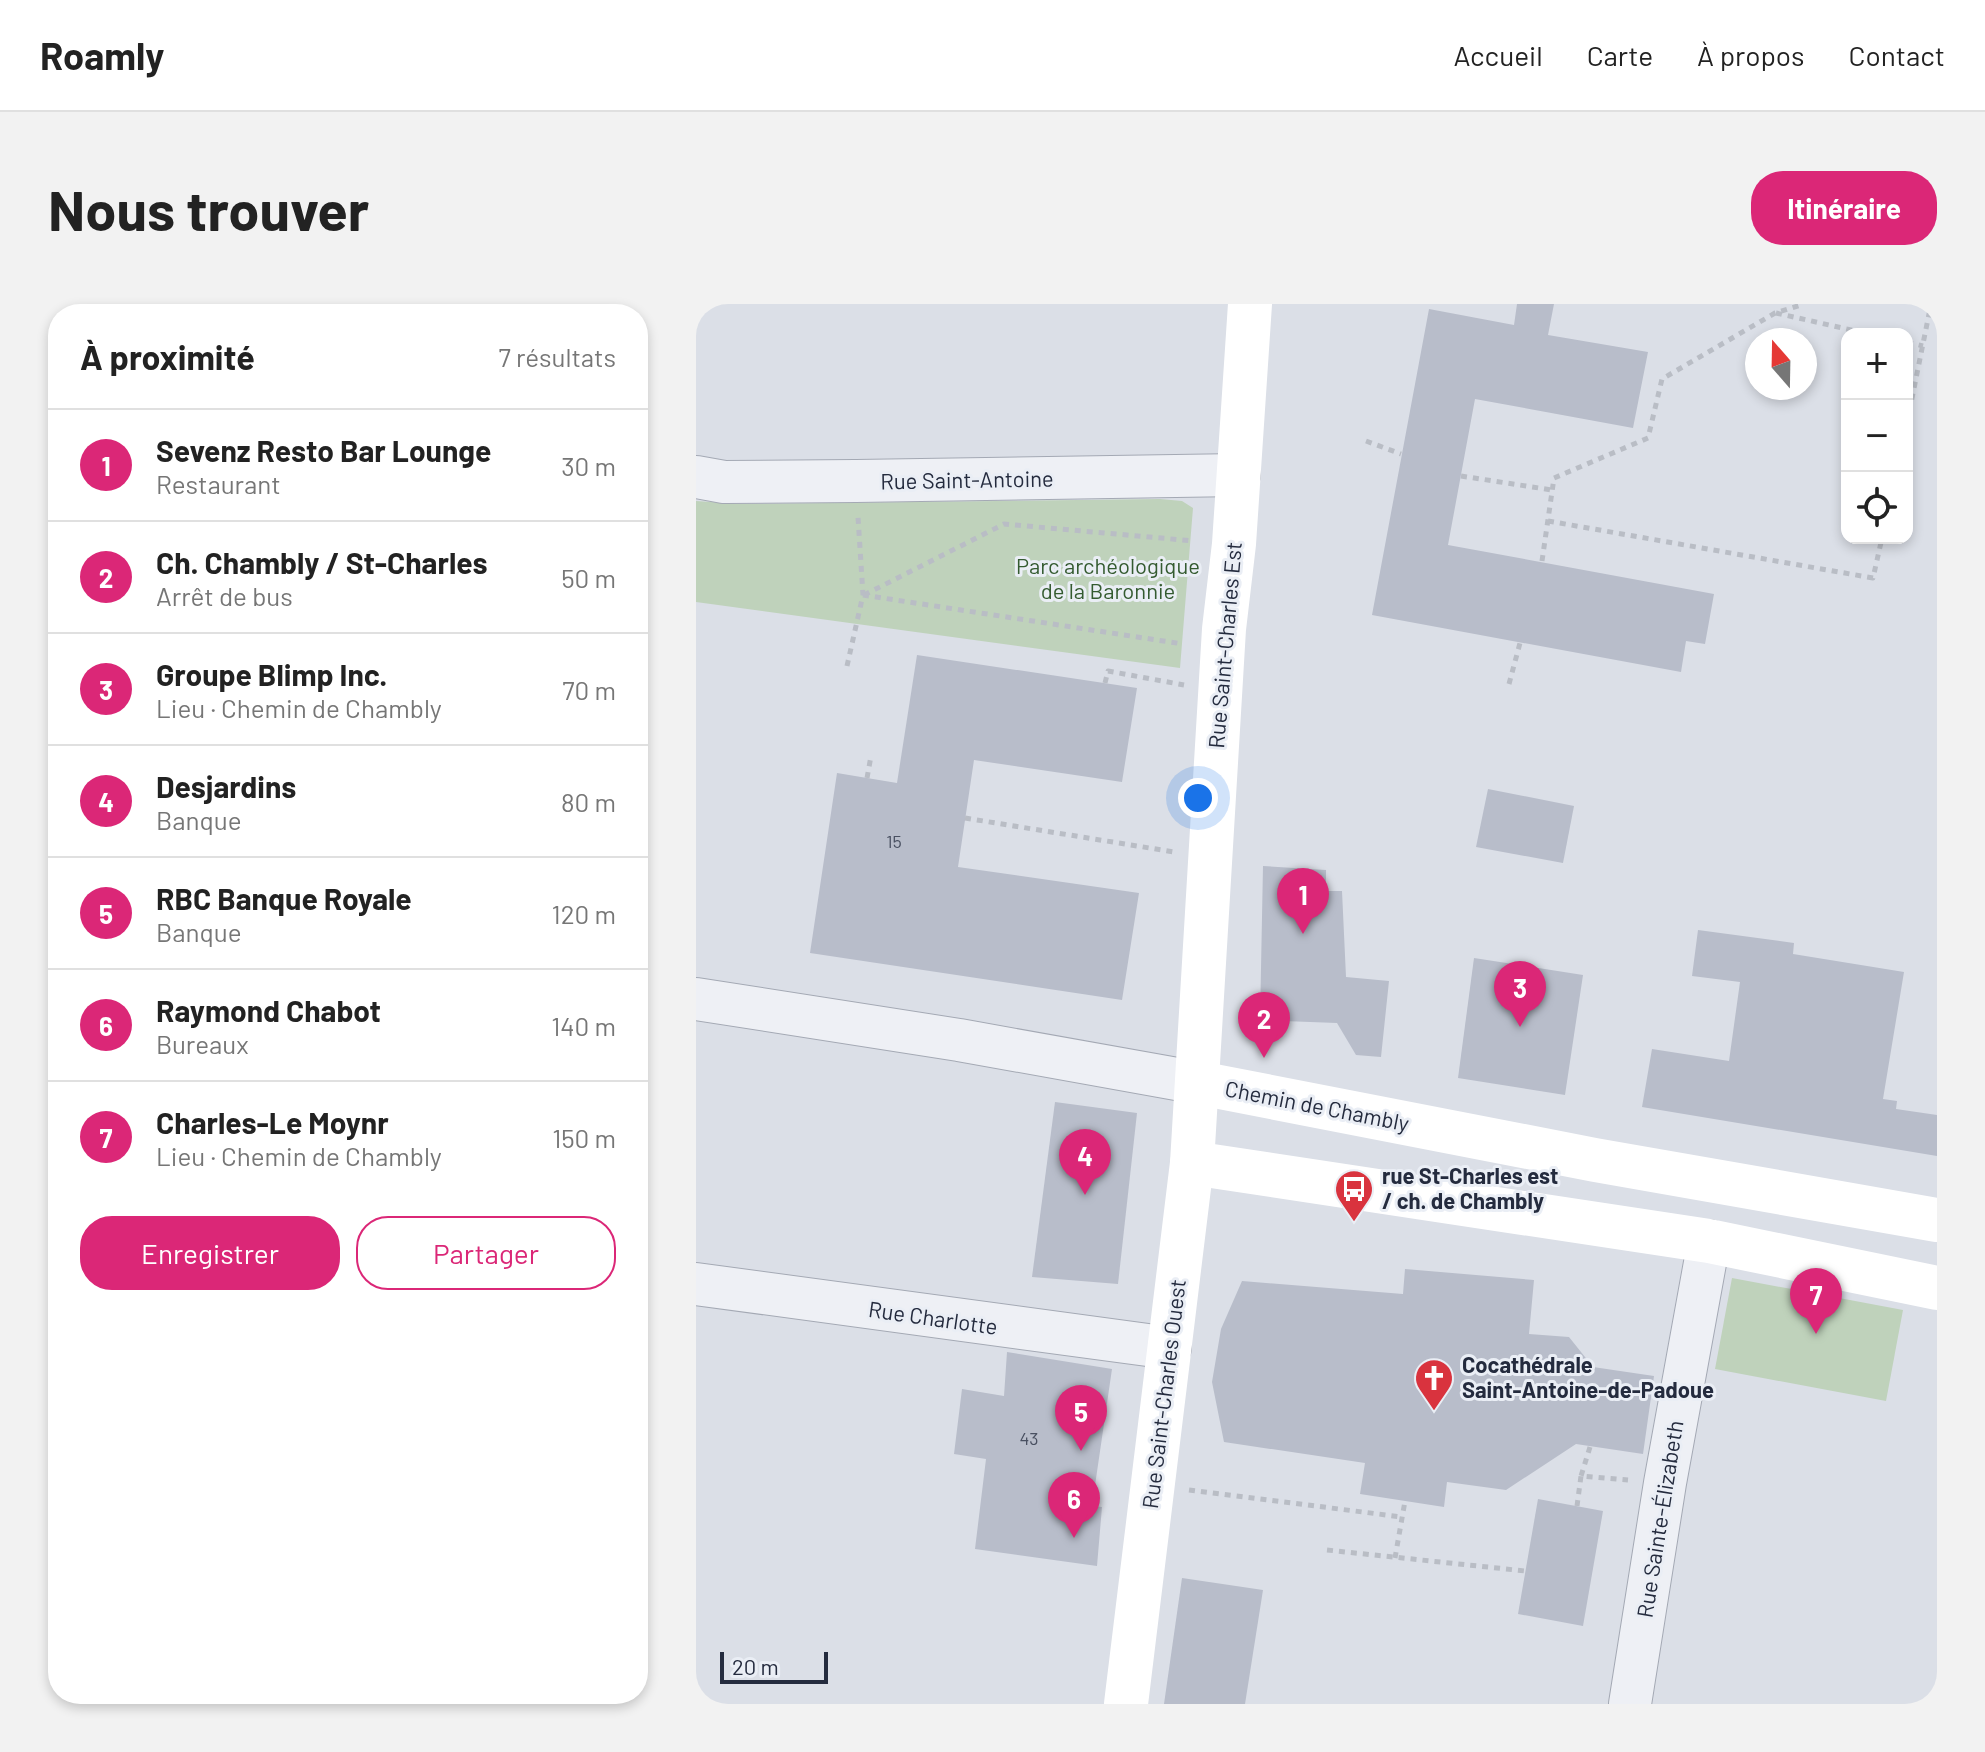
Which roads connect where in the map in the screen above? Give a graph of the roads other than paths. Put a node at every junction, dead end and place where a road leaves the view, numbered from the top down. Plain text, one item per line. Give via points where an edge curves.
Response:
1 (1250, 304) edge
2 (1239, 475) junction
3 (696, 477) edge
4 (696, 999) edge
5 (1199, 1083) junction
6 (1192, 1163) junction
7 (1937, 1220) edge
8 (1709, 1241) junction
9 (696, 1284) edge
10 (1937, 1288) edge
11 (1170, 1348) junction
12 (1126, 1704) edge
13 (1630, 1704) edge

1 - 2 main road, Rue Saint-Charles Est
2 - 3 street, Rue Saint-Antoine via 724,482
2 - 5 main road, Rue Saint-Charles Est via 1221,671
4 - 5 street, Chemin de Chambly
5 - 6 main road, Rue Saint-Charles Ouest
5 - 7 main road, Chemin de Chambly
6 - 8 main road
6 - 11 main road, Rue Saint-Charles Ouest
8 - 10 main road
8 - 13 street, Rue Sainte-Élizabeth
9 - 11 street, Rue Charlotte
11 - 12 main road, Rue Saint-Charles Ouest

